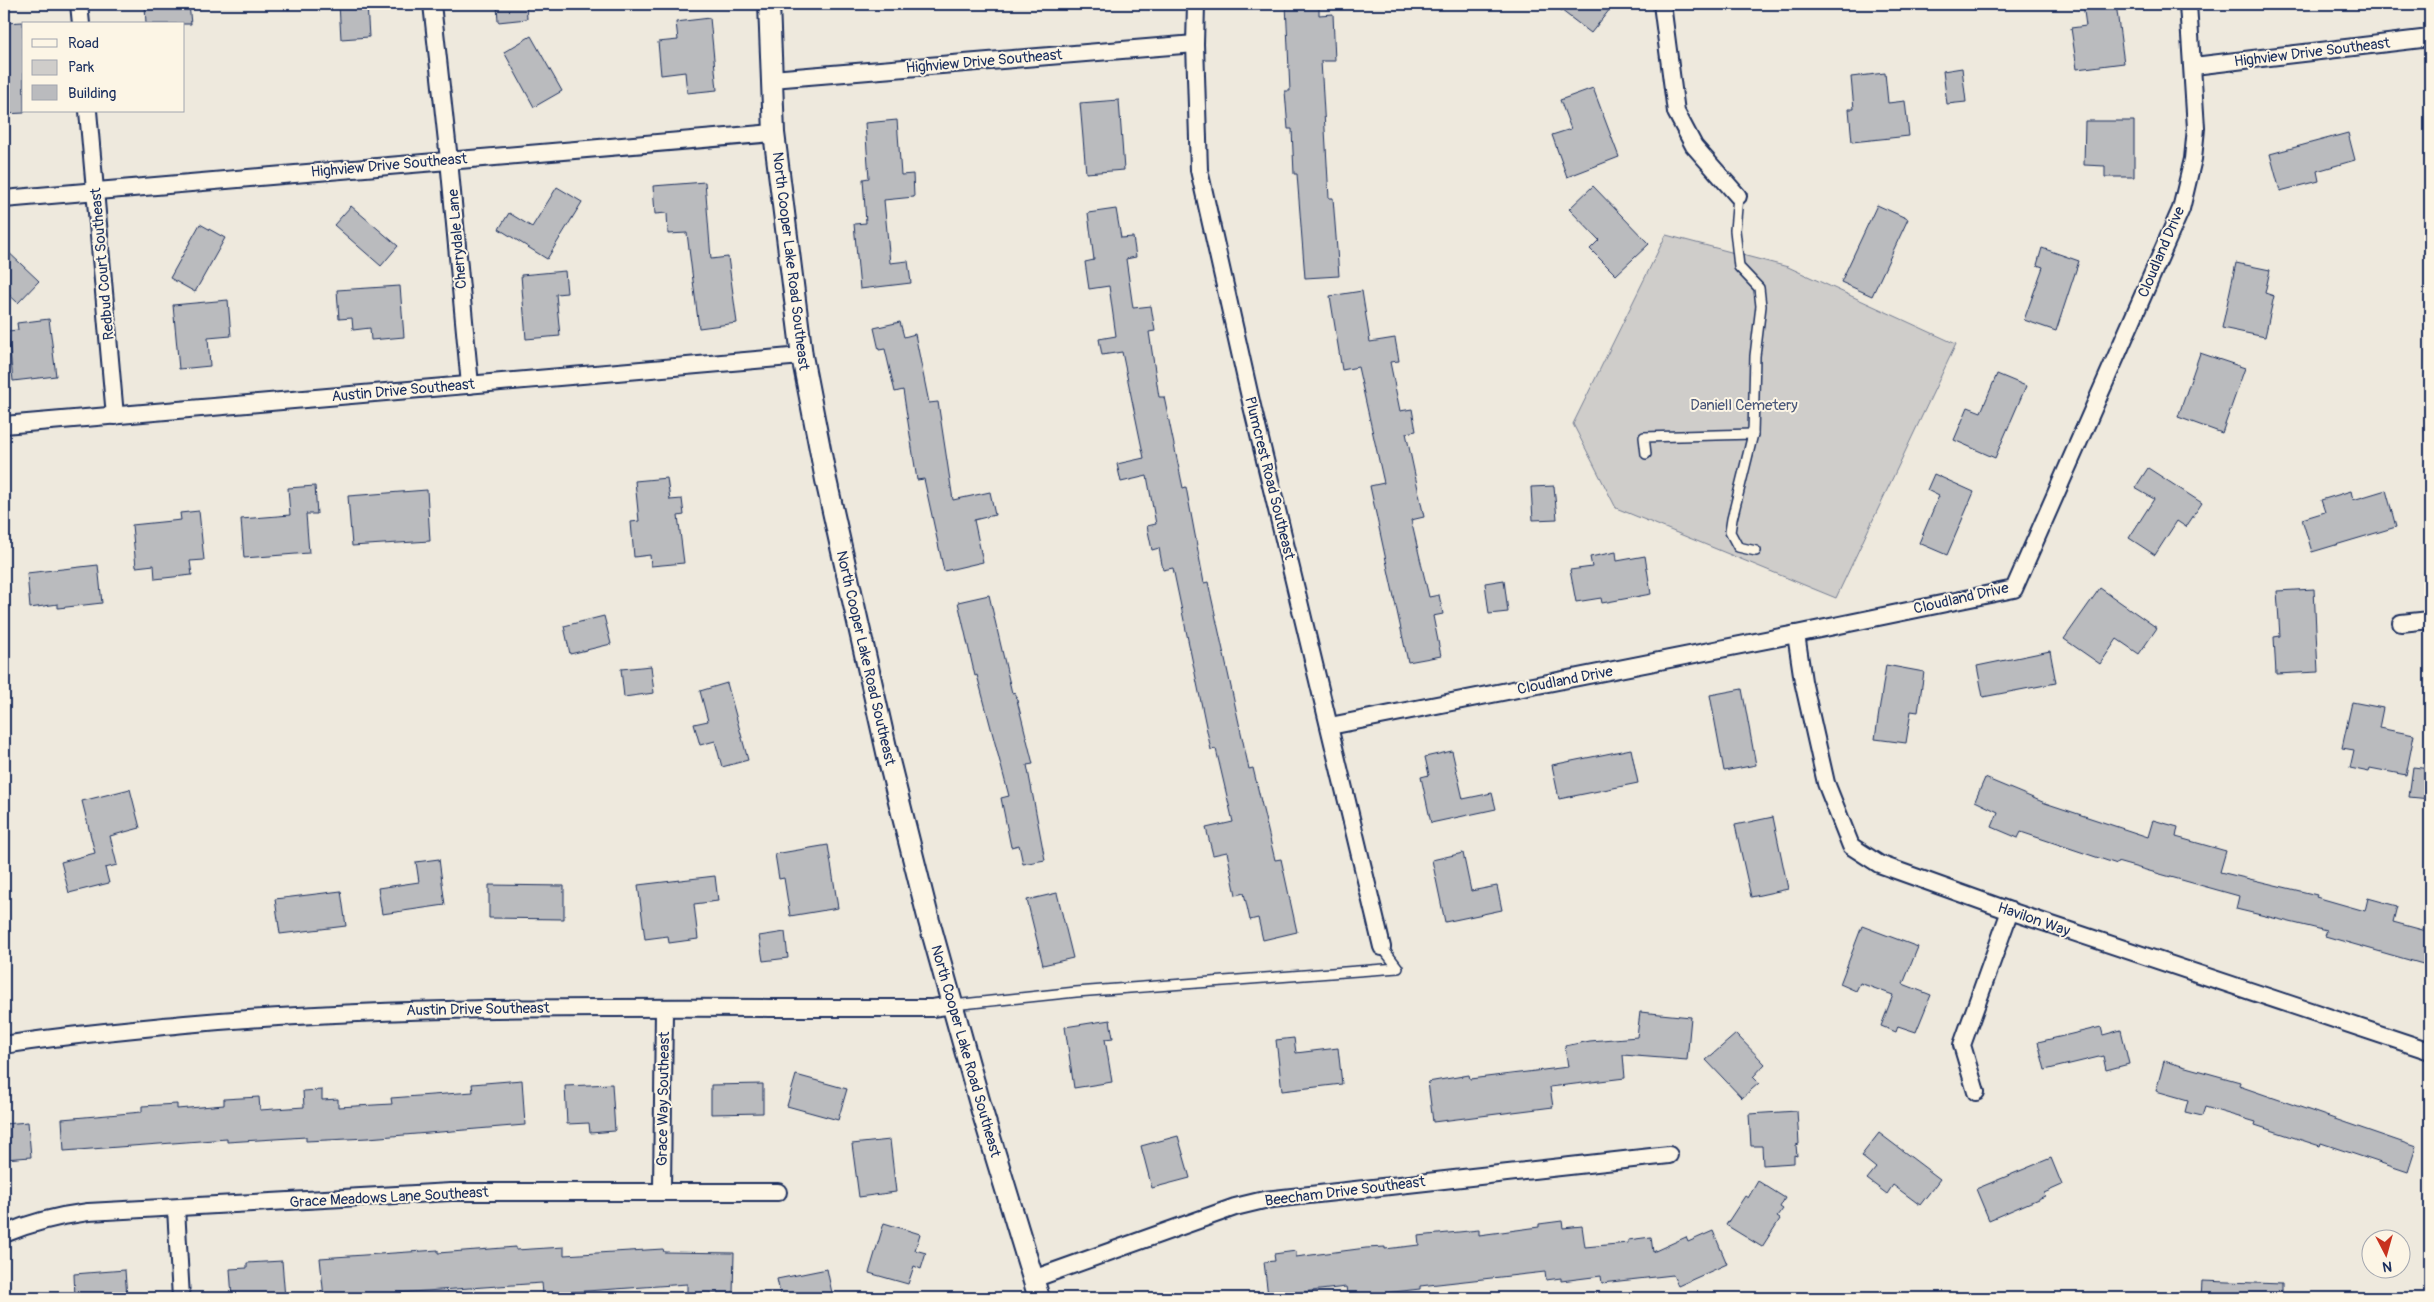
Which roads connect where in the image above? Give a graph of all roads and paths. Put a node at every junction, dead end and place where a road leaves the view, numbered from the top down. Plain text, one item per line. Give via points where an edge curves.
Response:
1 (79, 4) edge
2 (432, 4) edge
3 (768, 4) edge
4 (1196, 4) edge
5 (1662, 4) edge
6 (2188, 4) edge
7 (81, 22) edge
8 (2430, 38) edge
9 (1195, 44) junction
10 (2194, 66) junction
11 (772, 79) junction
12 (88, 112) edge
13 (774, 133) junction
14 (449, 160) junction
15 (95, 191) junction
16 (1738, 196) joint
17 (4, 199) edge
18 (802, 356) junction
19 (470, 384) junction
20 (115, 416) junction
21 (4, 425) edge
22 (1753, 434) junction
23 (1646, 454) dead end
24 (1756, 551) dead end
25 (2430, 620) edge
26 (2401, 623) dead end
27 (1796, 634) junction
28 (1330, 726) junction
29 (2010, 911) junction
30 (1382, 947) joint
31 (953, 1005) junction
32 (664, 1009) junction
33 (4, 1045) edge
34 (2430, 1051) edge
35 (1976, 1092) dead end
36 (1669, 1155) dead end
37 (662, 1190) junction
38 (778, 1192) dead end
39 (176, 1208) junction
40 (4, 1234) edge
41 (1033, 1279) junction
42 (181, 1298) edge
43 (1039, 1298) edge

1 - 7 street
2 - 14 street, Cherrydale Lane
3 - 11 street, North Cooper Lake Road Southeast
4 - 9 street, Plumcrest Road Southeast
5 - 16 street via 1676,112 1694,146
6 - 10 street, Cloudland Drive
8 - 10 street, Highview Drive Southeast
9 - 11 street, Highview Drive Southeast
9 - 28 street, Plumcrest Road Southeast via 1200,170 1252,406
10 - 27 street, Cloudland Drive via 2196,128 2193,159 2181,209 2014,589
11 - 13 street, North Cooper Lake Road Southeast
12 - 15 street, Redbud Court Southeast
13 - 14 street, Highview Drive Southeast
13 - 18 street, North Cooper Lake Road Southeast
14 - 15 street, Highview Drive Southeast
14 - 19 street, Cherrydale Lane
15 - 17 street, Highview Drive Southeast
15 - 20 street, Redbud Court Southeast
16 - 22 lane via 1734,230 1736,252 1739,266 1759,288 1761,306 1755,356
18 - 19 street, Austin Drive Southeast
18 - 31 street, North Cooper Lake Road Southeast via 889,761
19 - 20 street, Austin Drive Southeast
20 - 21 street, Austin Drive Southeast
22 - 23 lane via 1644,437
22 - 24 lane via 1730,532 1738,547
25 - 26 street
27 - 28 street, Cloudland Drive
27 - 29 street, Havilon Way via 1826,783 1851,846 1879,864
28 - 30 street, Plumcrest Road Southeast
29 - 34 street, Havilon Way
29 - 35 street via 1962,1045
30 - 31 lane via 1398,968 1076,992
31 - 32 street, Austin Drive Southeast via 932,1008
31 - 41 street, North Cooper Lake Road Southeast
32 - 33 street, Austin Drive Southeast via 579,1007 375,1011 252,1018 59,1036
32 - 37 street, Grace Way Southeast
36 - 41 street, Beecham Drive Southeast via 1264,1200 1235,1207
37 - 38 street, Grace Meadows Lane Southeast
37 - 39 street, Grace Meadows Lane Southeast via 451,1192
39 - 40 street, Grace Meadows Lane Southeast via 54,1216
39 - 42 street
41 - 43 street, North Cooper Lake Road Southeast

